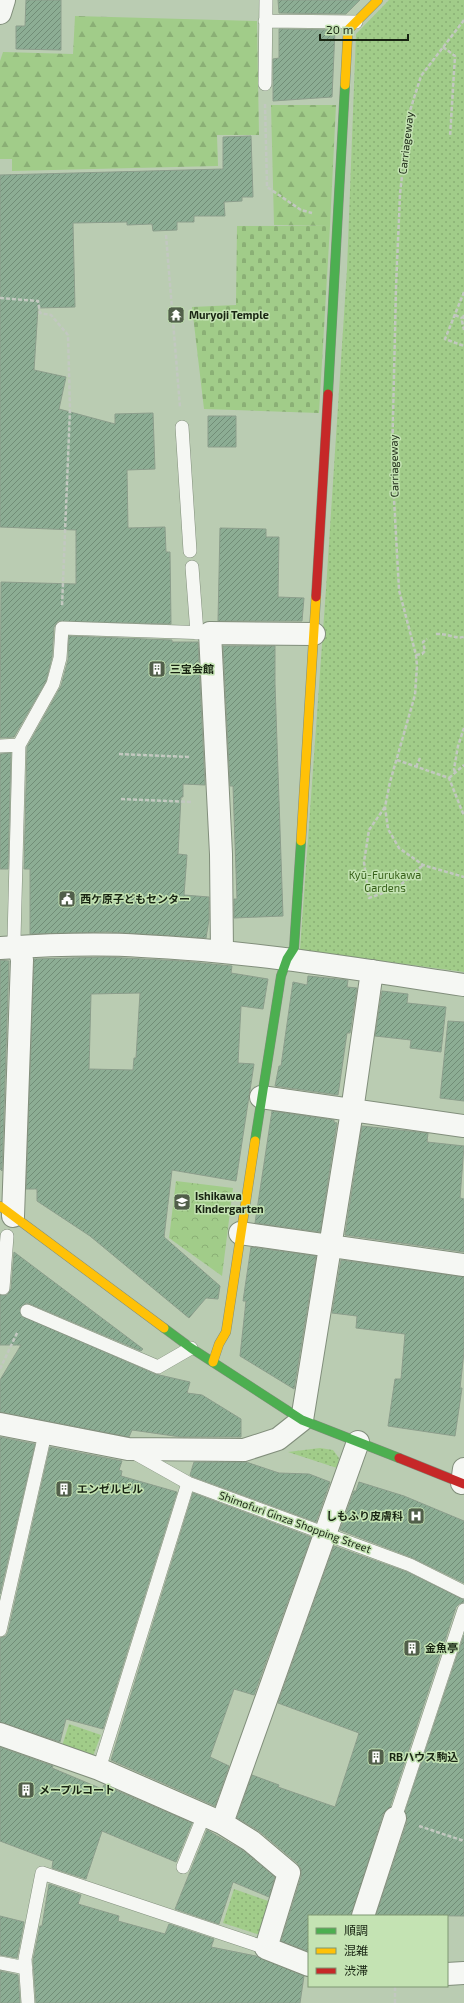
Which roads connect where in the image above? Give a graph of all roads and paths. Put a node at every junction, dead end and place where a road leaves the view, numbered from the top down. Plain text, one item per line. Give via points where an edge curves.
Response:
1 (4, 0) edge
2 (266, 0) edge
3 (378, 0) edge
4 (0, 13) edge
5 (265, 20) junction
6 (464, 20) edge
7 (356, 22) junction
8 (443, 47) junction
9 (265, 84) joint
10 (450, 137) dead end
11 (337, 220) junction
12 (166, 235) dead end
13 (464, 292) edge
14 (0, 298) edge
15 (455, 315) junction
16 (464, 315) edge
17 (462, 318) junction
18 (464, 330) edge
19 (464, 346) edge
20 (182, 427) joint
21 (190, 551) dead end
22 (192, 567) dead end
23 (62, 628) junction
24 (204, 633) junction
25 (314, 634) junction
26 (436, 634) dead end
27 (464, 637) edge
28 (427, 639) dead end
29 (416, 655) junction
30 (464, 728) edge
31 (0, 746) edge
32 (19, 746) junction
33 (119, 754) dead end
34 (216, 758) junction
35 (420, 758) dead end
36 (397, 760) junction
37 (464, 765) edge
38 (416, 768) junction
39 (455, 772) junction
40 (449, 778) junction
41 (121, 799) dead end
42 (218, 804) junction
43 (385, 806) junction
44 (464, 816) edge
45 (423, 865) junction
46 (464, 877) edge
47 (10, 948) edge
48 (222, 952) junction
49 (287, 959) junction
50 (372, 971) junction
51 (464, 985) edge
52 (260, 1098) junction
53 (352, 1111) junction
54 (464, 1126) edge
55 (6, 1211) edge
56 (240, 1233) junction
57 (7, 1236) dead end
58 (330, 1246) junction
59 (464, 1265) edge
60 (3, 1288) dead end
61 (27, 1311) joint
62 (191, 1348) junction
63 (213, 1362) junction
64 (0, 1369) edge
65 (302, 1420) junction
66 (0, 1424) edge
67 (45, 1434) junction
68 (358, 1442) junction
69 (128, 1449) junction
70 (463, 1479) edge
71 (188, 1483) junction
72 (325, 1533) junction
73 (464, 1592) edge
74 (464, 1610) edge
75 (0, 1630) edge
76 (0, 1734) edge
77 (99, 1769) junction
78 (396, 1818) junction
79 (213, 1819) junction
80 (464, 1841) edge
81 (182, 1867) dead end
82 (363, 1915) edge
83 (266, 1948) junction
84 (0, 1963) edge
85 (308, 1965) edge
86 (26, 1968) junction
87 (464, 1973) edge
88 (448, 1974) edge
89 (395, 1987) edge
90 (28, 2003) edge
91 (394, 2003) edge

1 - 4 street
2 - 5 lane
3 - 7 street
5 - 7 lane
5 - 9 lane
6 - 8 path, Carriageway
7 - 11 street via 348,30
8 - 10 path via 455,56
8 - 29 path, Carriageway via 420,76 409,114 400,194 392,462 399,590
9 - 11 path via 267,187 301,210
11 - 25 street
12 - 20 path
13 - 15 path
14 - 23 path via 38,301 40,313 51,315 68,335 70,409
15 - 17 path
15 - 19 path via 445,339
16 - 17 path
17 - 18 path
20 - 21 lane
22 - 24 lane
23 - 24 lane
23 - 32 lane via 60,658 53,684
24 - 25 street
24 - 34 street
25 - 49 street via 294,948
26 - 27 path
28 - 29 path via 423,642 422,654
29 - 36 path, Carriageway via 415,695
30 - 39 path via 458,746
31 - 32 lane
32 - 47 lane via 14,939
33 - 34 path
34 - 42 street
35 - 38 path
36 - 38 path
36 - 43 path, Carriageway
37 - 39 path
38 - 40 path
39 - 40 path
40 - 44 path
41 - 42 path
42 - 48 street
43 - 45 path, Carriageway via 388,829 399,848
43 - 45 path via 369,830 364,862 369,898 397,888
45 - 46 path, Carriageway
47 - 48 street via 33,945 142,946
47 - 55 street via 22,960
48 - 49 street
49 - 50 street
49 - 52 street via 281,976
50 - 51 street
50 - 53 street
52 - 53 street
52 - 56 street
53 - 54 street
53 - 58 street
55 - 62 street
56 - 58 street
56 - 63 street via 226,1332
57 - 60 lane
58 - 59 street
58 - 65 street
61 - 62 lane via 158,1367
61 - 64 path
62 - 63 street
63 - 65 street
65 - 68 street
65 - 69 street via 278,1439 244,1450
66 - 67 street
67 - 69 street
67 - 75 lane
68 - 70 street
68 - 72 street
69 - 71 lane, Shimofuri Ginza Shopping Street
71 - 72 lane, Shimofuri Ginza Shopping Street
71 - 77 lane
72 - 73 lane, Shimofuri Ginza Shopping Street via 410,1565
72 - 79 street
74 - 78 lane
76 - 77 street
77 - 79 street
78 - 80 path
78 - 82 street
79 - 81 lane
79 - 83 street via 251,1841 289,1873
83 - 85 street
83 - 86 lane via 42,1873 24,1959
84 - 86 lane
86 - 90 lane
87 - 88 street
89 - 91 path

